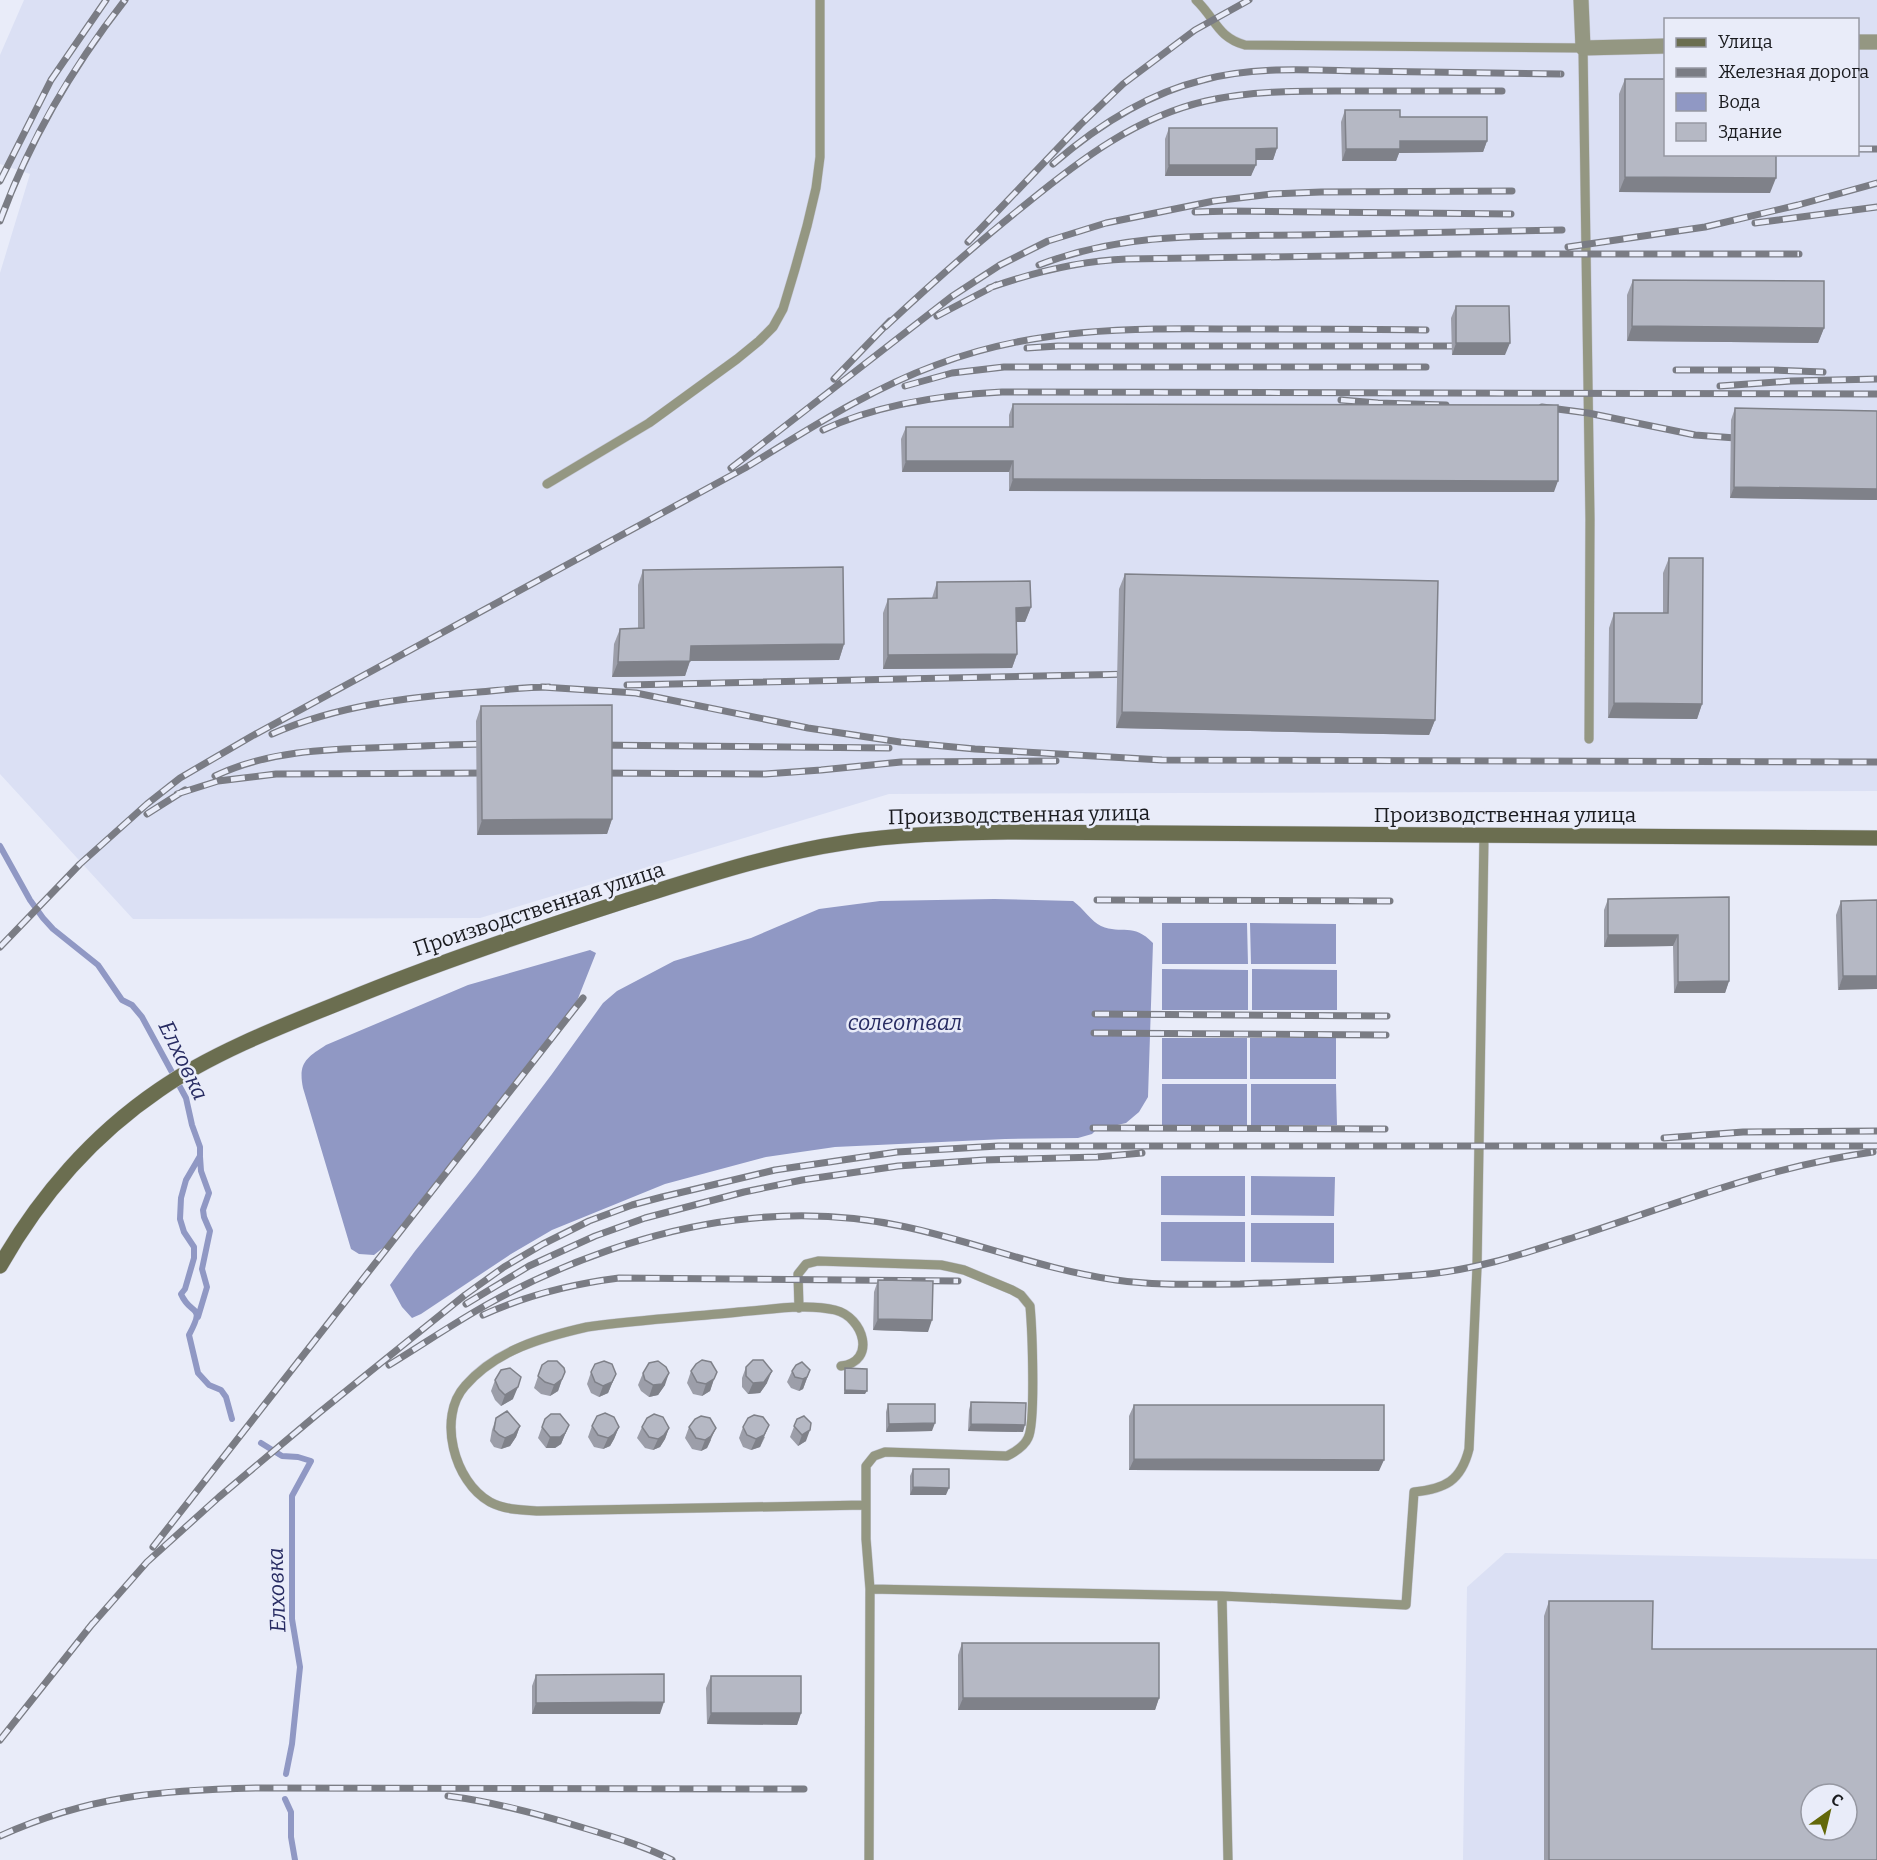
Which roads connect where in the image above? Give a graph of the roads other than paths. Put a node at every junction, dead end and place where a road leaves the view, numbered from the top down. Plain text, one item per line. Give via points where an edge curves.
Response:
1 (820, 0) edge
2 (1196, 0) edge
3 (1581, 0) edge
4 (1859, 42) edge
5 (1877, 42) edge
6 (1664, 46) edge
7 (1582, 48) junction
8 (547, 484) dead end
9 (1589, 739) dead end
10 (1484, 836) junction
11 (1877, 838) edge
12 (0, 1266) edge
13 (799, 1308) junction
14 (841, 1366) dead end
15 (866, 1505) junction
16 (870, 1589) junction
17 (1222, 1596) junction
18 (869, 1860) edge
19 (1228, 1860) edge

1 - 8 lane via 820,157 807,226 783,309 773,327 759,342 649,423
2 - 7 lane via 1224,35 1245,45
3 - 7 street
4 - 5 street
6 - 7 street
7 - 9 lane via 1590,519
10 - 11 main road, Производственная улица
10 - 12 main road, Производственная улица via 926,834 775,856 709,875 428,967 300,1019 197,1067 123,1116 74,1164 33,1213
10 - 17 lane via 1477,1267 1466,1462 1448,1484 1436,1490 1414,1492 1406,1605
13 - 14 lane via 836,1310 860,1327 859,1358
13 - 15 lane via 798,1274 806,1264 818,1261 941,1264 1012,1290 1030,1306 1032,1420 1022,1447 1007,1456 885,1452 874,1456 866,1466
13 - 15 lane via 615,1323 561,1333 521,1347 475,1376 456,1398 450,1426 458,1460 475,1490 487,1501 510,1509
15 - 16 lane
16 - 17 lane
16 - 18 lane
17 - 19 lane

